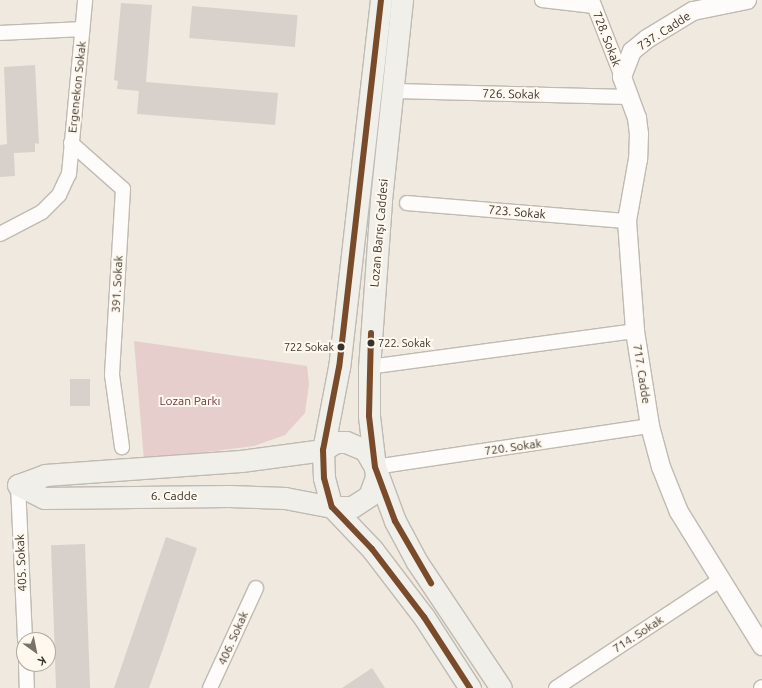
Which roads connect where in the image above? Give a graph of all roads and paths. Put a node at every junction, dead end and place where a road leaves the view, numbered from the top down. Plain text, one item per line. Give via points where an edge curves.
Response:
1 (85, 0) edge
2 (381, 0) edge
3 (402, 0) edge
4 (542, 0) edge
5 (747, 0) edge
6 (593, 3) edge
7 (692, 6) edge
8 (82, 29) junction
9 (0, 33) edge
10 (622, 77) junction
11 (394, 91) junction
12 (628, 97) junction
13 (71, 142) junction
14 (407, 203) dead end
15 (627, 221) junction
16 (0, 234) edge
17 (635, 331) junction
18 (369, 367) junction
19 (650, 426) junction
20 (122, 447) dead end
21 (323, 450) junction
22 (375, 467) junction
23 (9, 486) edge
24 (332, 508) junction
25 (720, 580) junction
26 (256, 588) dead end
27 (24, 632) edge
28 (762, 646) edge
29 (27, 672) edge
30 (28, 688) edge
31 (210, 688) edge
32 (470, 688) edge
33 (501, 688) edge
34 (556, 688) edge

1 - 8 street, Ergenekon Sokak
2 - 21 main road, Lozan Barışı Caddesi via 339,367
3 - 11 main road, Lozan Barışı Caddesi
4 - 6 street
5 - 7 street, 737. Cadde
6 - 10 street, 728. Sokak
7 - 10 street, 737. Cadde via 632,51
8 - 9 street
8 - 13 street, Ergenekon Sokak
10 - 12 street, 717. Cadde
11 - 12 street, 726. Sokak
11 - 18 main road, Lozan Barışı Caddesi via 381,201
12 - 15 street, 717. Cadde via 637,118 639,134 638,159
13 - 16 street, Ergenekon Sokak via 69,174 59,194 42,212
13 - 20 street, 391. Sokak via 123,189 112,375
14 - 15 street, 723. Sokak
15 - 17 street, 717. Cadde
17 - 18 street
17 - 19 street, 717. Cadde
18 - 22 main road, Lozan Barışı Caddesi via 369,416
19 - 22 street, 720. Sokak
19 - 25 street, 717. Cadde via 669,491
21 - 22 main road, Lozan Barışı Caddesi via 336,442 356,445 365,450
21 - 23 main road via 241,461 45,475
21 - 24 main road, Lozan Barışı Caddesi via 324,478
22 - 24 main road, Lozan Barışı Caddesi via 374,487 369,496 352,507
22 - 33 main road, Lozan Barışı Caddesi via 395,521 417,562
23 - 24 main road, 6. Cadde via 44,498 237,496 285,498
23 - 27 street, 405. Sokak
24 - 32 main road, Lozan Barışı Caddesi via 372,549 419,611
25 - 28 street, 717. Cadde
25 - 34 street, 714. Sokak
26 - 31 street, 406. Sokak
29 - 30 street

